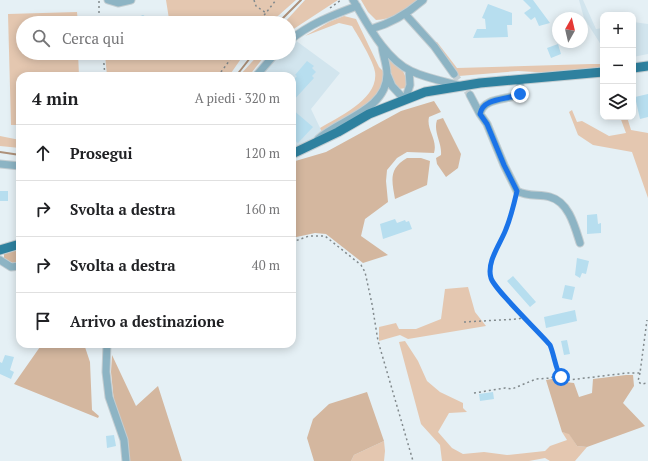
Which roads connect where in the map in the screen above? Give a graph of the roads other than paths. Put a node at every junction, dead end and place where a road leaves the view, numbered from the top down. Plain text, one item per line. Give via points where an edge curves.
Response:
1 (108, 0) edge
2 (131, 0) edge
3 (423, 0) edge
4 (355, 3) edge
5 (406, 15) junction
6 (371, 29) junction
7 (296, 37) edge
8 (382, 47) junction
9 (270, 60) edge
10 (648, 66) edge
11 (636, 68) edge
12 (409, 70) junction
13 (259, 72) edge
14 (600, 72) edge
15 (387, 74) junction
16 (454, 74) tunnel mouth
17 (520, 79) junction
18 (460, 86) junction
19 (470, 95) tunnel mouth
20 (405, 100) junction
21 (480, 114) junction
22 (309, 146) junction
23 (296, 152) edge
24 (0, 164) edge
25 (16, 166) edge
26 (580, 243) dead end
27 (16, 245) edge
28 (0, 250) edge
29 (0, 260) edge
30 (3, 266) edge
31 (16, 266) edge
32 (107, 348) edge
33 (126, 461) edge

1 - 2 street via 118,3
3 - 5 street
4 - 6 street
4 - 7 street
5 - 6 street
5 - 16 street via 434,46
6 - 8 street
8 - 12 street
8 - 15 street
9 - 13 street
10 - 11 main road
12 - 18 street
12 - 20 street via 410,85
14 - 17 main road
15 - 20 street via 392,86
15 - 22 street via 382,94 370,106
17 - 18 main road
17 - 21 street via 520,94 489,103
18 - 20 main road via 425,92
19 - 21 street
20 - 22 main road via 369,114
21 - 26 street via 517,191 551,197 558,201 570,214
22 - 23 main road
24 - 25 street
27 - 28 main road
29 - 30 street
30 - 31 street
32 - 33 street via 109,397 124,440

